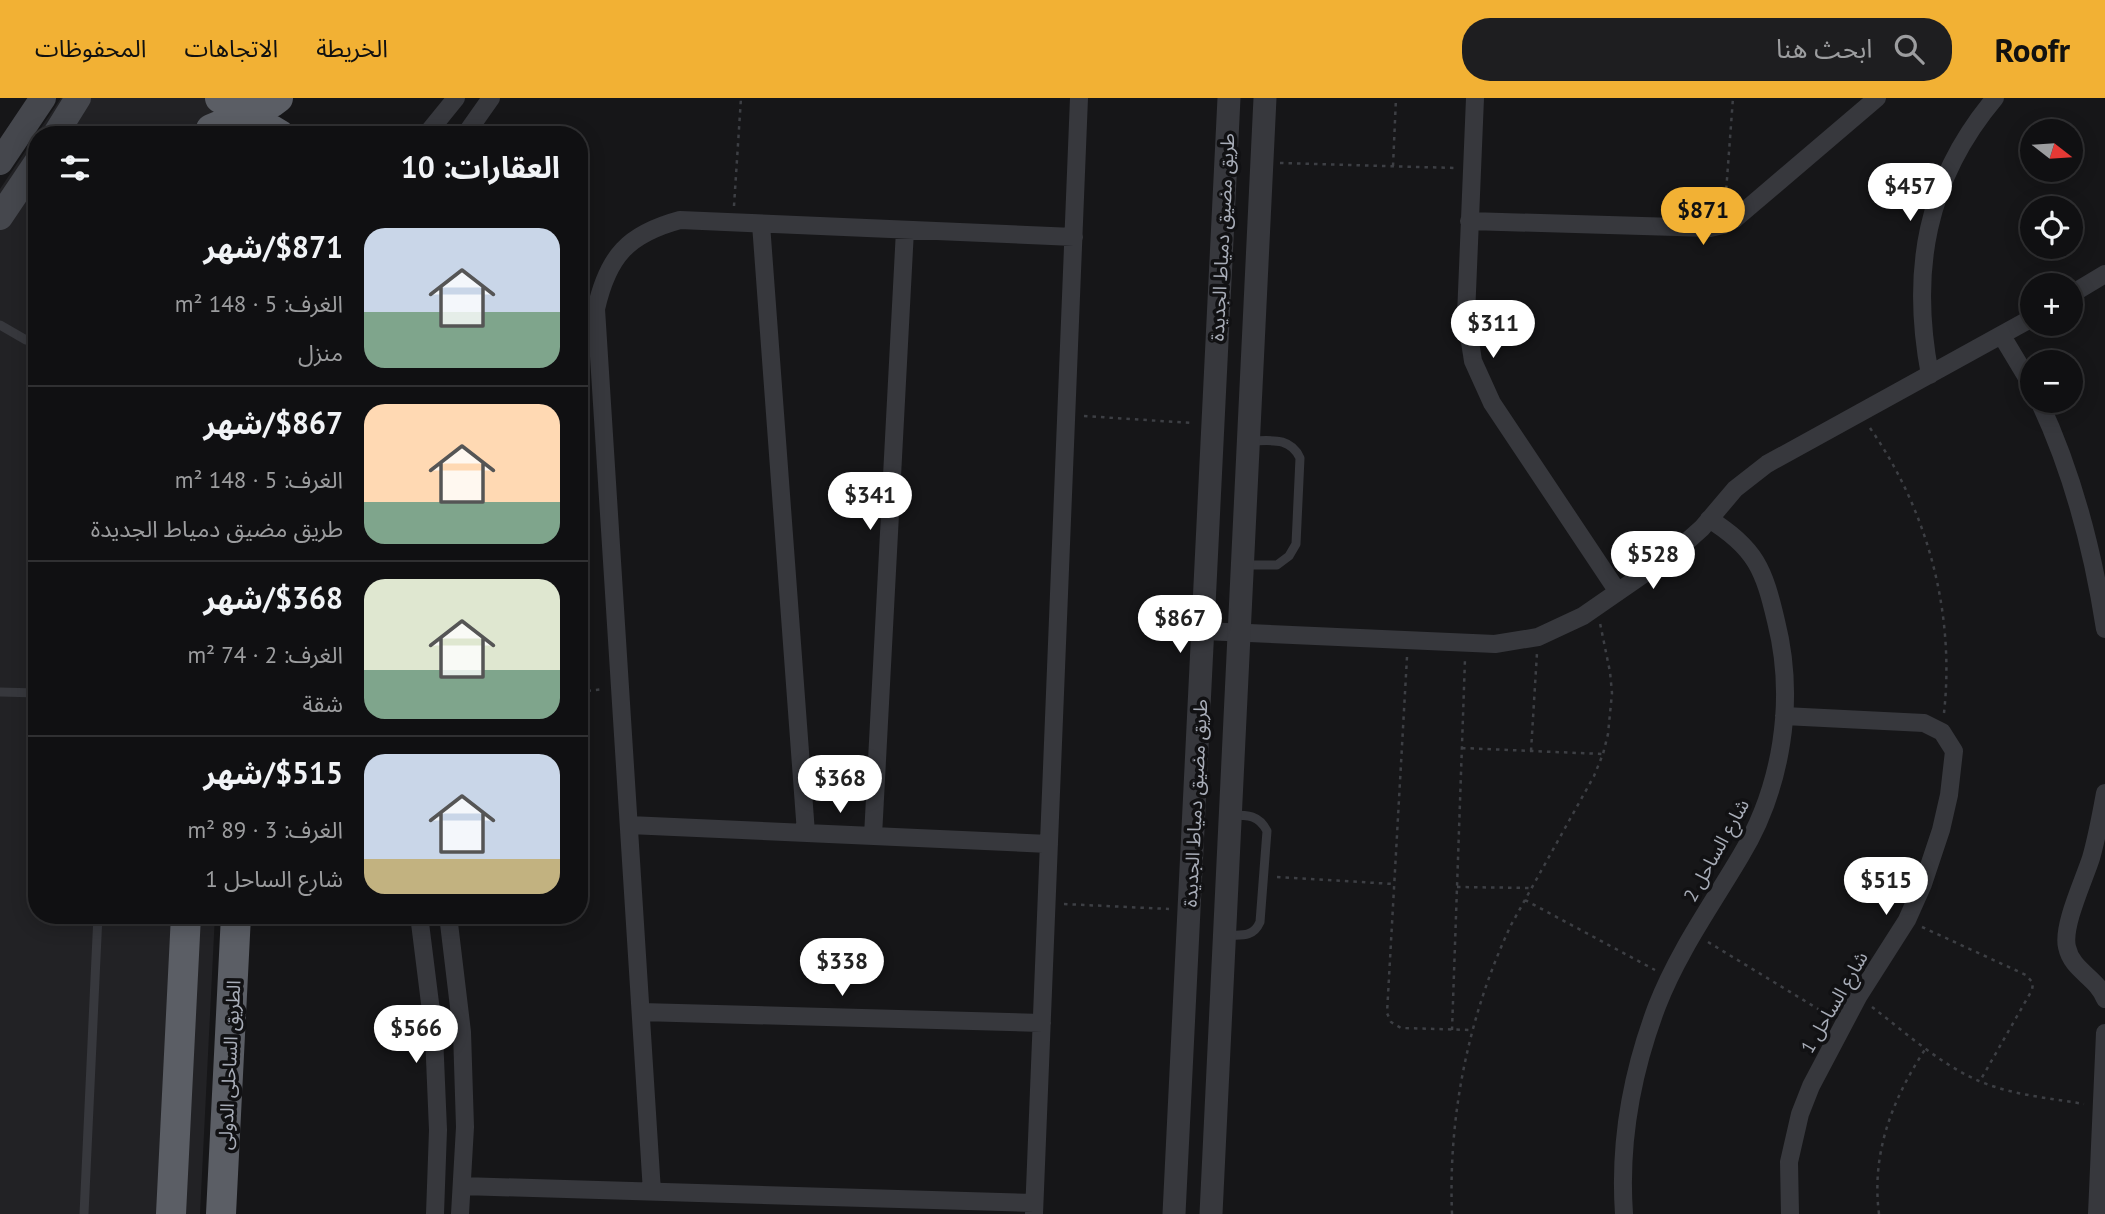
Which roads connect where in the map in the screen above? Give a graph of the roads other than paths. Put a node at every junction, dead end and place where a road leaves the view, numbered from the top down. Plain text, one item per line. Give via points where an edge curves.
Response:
1 (43, 98) edge
2 (78, 98) edge
3 (214, 98) edge
4 (220, 98) edge
5 (280, 98) edge
6 (456, 98) edge
7 (491, 98) edge
8 (1079, 98) edge
9 (1229, 98) edge
10 (1265, 98) edge
11 (1475, 98) edge
12 (1877, 98) edge
13 (1995, 98) edge
14 (61, 126) edge
15 (212, 126) edge
16 (230, 126) edge
17 (264, 126) edge
18 (280, 126) edge
19 (433, 126) edge
20 (472, 126) edge
21 (0, 162) edge
22 (28, 181) edge
23 (0, 217) edge
24 (1469, 221) junction
25 (761, 224) junction
26 (905, 230) junction
27 (1074, 237) junction
28 (2105, 274) edge
29 (2083, 287) edge
30 (0, 325) edge
31 (2020, 325) edge
32 (2002, 336) junction
33 (28, 340) edge
34 (2020, 366) edge
35 (1930, 375) junction
36 (2045, 413) edge
37 (1249, 441) junction
38 (1709, 519) junction
39 (1242, 565) junction
40 (1618, 592) junction
41 (2105, 629) edge
42 (1203, 631) junction
43 (1239, 632) junction
44 (0, 692) edge
45 (28, 693) edge
46 (1784, 716) junction
47 (2105, 793) edge
48 (1230, 816) junction
49 (629, 825) junction
50 (806, 833) junction
51 (873, 836) junction
52 (1049, 844) junction
53 (98, 924) edge
54 (186, 924) edge
55 (236, 924) edge
56 (420, 924) edge
57 (449, 924) edge
58 (1224, 935) junction
59 (2105, 999) edge
60 (640, 1012) junction
61 (1042, 1023) junction
62 (2105, 1032) edge
63 (462, 1186) junction
64 (652, 1192) junction
65 (1034, 1208) edge
66 (84, 1214) edge
67 (171, 1214) edge
68 (221, 1214) edge
69 (435, 1214) edge
70 (460, 1214) edge
71 (1174, 1214) edge
72 (1211, 1214) edge
73 (1624, 1214) edge
74 (1790, 1214) edge
75 (2097, 1214) edge

1 - 21 main road
2 - 14 main road
3 - 15 highway
4 - 5 highway via 231,106 253,109
5 - 18 highway
6 - 19 street
7 - 20 street
8 - 27 street
9 - 42 street, طريق مضيق دمياط الجديدة
10 - 37 street, طريق مضيق دمياط الجديدة
11 - 24 street
12 - 24 street via 1723,225
13 - 35 street via 1952,162 1928,230 1920,303
16 - 17 highway via 242,122
22 - 23 main road
24 - 40 street via 1465,316 1478,376
25 - 26 street
25 - 49 street via 680,220 655,227 632,240 614,260 596,309
25 - 50 street
26 - 27 street
26 - 51 street
27 - 52 street
28 - 29 street
30 - 33 lane
31 - 32 street
32 - 34 street
32 - 35 street
35 - 38 street via 1749,477
36 - 41 street via 2072,484
37 - 39 street, طريق مضيق دمياط الجديدة
37 - 39 lane via 1284,441 1300,457 1296,544 1278,565
38 - 40 street via 1674,553
38 - 46 street, شارع الساحل 2 via 1750,551 1763,573 1780,637
39 - 43 street, طريق مضيق دمياط الجديدة
40 - 43 street via 1538,637 1495,644
42 - 43 street
42 - 71 street, طريق مضيق دمياط الجديدة
43 - 48 street, طريق مضيق دمياط الجديدة
44 - 45 lane
46 - 73 street, شارع الساحل 2 via 1777,765 1763,812 1693,933 1648,1031 1633,1086 1625,1143
46 - 74 street, شارع الساحل 1 via 1924,723 1942,732 1955,759 1930,865 1907,920 1858,997 1811,1086 1790,1162
47 - 59 street via 2092,855 2066,938 2069,955 2098,984
48 - 58 street, طريق مضيق دمياط الجديدة
48 - 58 lane via 1255,817 1267,831 1258,927 1248,935
49 - 50 street
49 - 60 street
50 - 51 street
51 - 52 street
52 - 61 street
53 - 66 lane
54 - 67 highway
55 - 68 highway, الطريق الساحلى الدولى
56 - 69 street via 434,1035
57 - 63 street via 462,1032
58 - 72 street, طريق مضيق دمياط الجديدة
60 - 61 street
60 - 64 street
61 - 65 street
62 - 75 street
63 - 64 street
63 - 70 street
64 - 65 street

